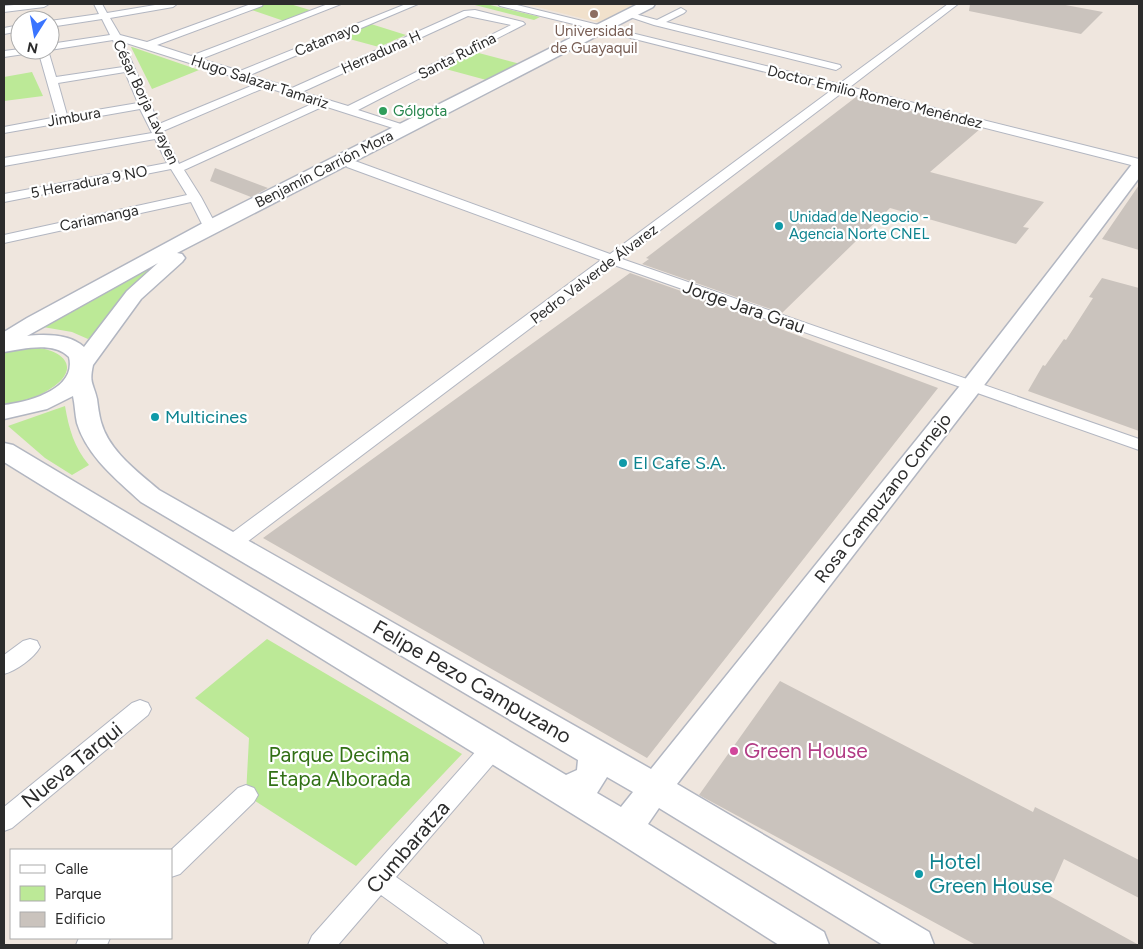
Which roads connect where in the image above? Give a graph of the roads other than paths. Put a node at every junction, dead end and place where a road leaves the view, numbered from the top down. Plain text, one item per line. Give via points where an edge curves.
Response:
1 (44, 4) edge
2 (98, 4) edge
3 (173, 4) edge
4 (259, 4) edge
5 (336, 4) edge
6 (413, 4) edge
7 (503, 4) edge
8 (648, 4) edge
9 (661, 4) edge
10 (954, 4) edge
11 (4, 9) edge
12 (681, 10) dead end
13 (471, 12) joint
14 (104, 16) junction
15 (636, 17) junction
16 (60, 23) edge
17 (657, 23) junction
18 (606, 29) junction
19 (116, 38) junction
20 (148, 45) junction
21 (60, 46) edge
22 (192, 59) junction
23 (46, 60) edge
24 (836, 67) dead end
25 (128, 69) junction
26 (240, 75) junction
27 (51, 82) junction
28 (264, 84) junction
29 (840, 89) junction
30 (291, 93) junction
31 (322, 103) junction
32 (144, 105) junction
33 (349, 110) junction
34 (63, 119) junction
35 (403, 128) junction
36 (4, 130) edge
37 (158, 132) junction
38 (4, 162) edge
39 (351, 164) junction
40 (1139, 165) edge
41 (175, 167) junction
42 (195, 197) junction
43 (4, 198) edge
44 (210, 227) junction
45 (4, 239) edge
46 (613, 260) junction
47 (4, 341) edge
48 (4, 346) edge
49 (80, 370) junction
50 (971, 387) junction
51 (4, 412) edge
52 (1139, 445) edge
53 (4, 451) edge
54 (232, 543) junction
55 (30, 647) dead end
56 (4, 666) edge
57 (140, 709) dead end
58 (493, 748) junction
59 (594, 753) junction
60 (654, 788) junction
61 (564, 790) junction
62 (246, 795) dead end
63 (4, 821) edge
64 (625, 828) junction
65 (172, 865) edge
66 (379, 880) junction
67 (321, 945) edge
68 (471, 945) edge
69 (811, 945) edge
70 (916, 945) edge

1 - 11 street
2 - 14 street, César Borja Lavayen
3 - 14 street
4 - 20 street
5 - 22 street, Catamayo
6 - 26 street, Catamayo
7 - 18 street, Doctor Emilio Romero Menéndez
8 - 18 main road, Benjamín Carrión Mora
9 - 15 main road, Benjamín Carrión Mora
10 - 29 street, Pedro Valverde Álvarez
12 - 17 street
13 - 30 street, Herraduna H
13 - 33 street, Santa Rufina via 520,24
14 - 16 street
14 - 19 street, César Borja Lavayen
15 - 17 street
15 - 18 main road, Benjamín Carrión Mora
17 - 24 street
18 - 29 street, Doctor Emilio Romero Menéndez
18 - 35 main road, Benjamín Carrión Mora
18 - 39 main road, Benjamín Carrión Mora
19 - 20 street, Hugo Salazar Tamariz
19 - 21 street
19 - 25 street, César Borja Lavayen
20 - 22 street, Hugo Salazar Tamariz
22 - 26 street, Hugo Salazar Tamariz
23 - 27 street
25 - 27 street
25 - 32 street, César Borja Lavayen
26 - 28 street, Hugo Salazar Tamariz
27 - 34 street
28 - 30 street, Hugo Salazar Tamariz
28 - 37 street, 5 Herradura 9 NO
29 - 40 street, Doctor Emilio Romero Menéndez
29 - 46 street, Pedro Valverde Álvarez
30 - 31 street, Hugo Salazar Tamariz
31 - 33 street, Hugo Salazar Tamariz
31 - 41 street, 5 Herradura 9 NO
32 - 34 street, Jimbura
32 - 37 street, César Borja Lavayen
33 - 35 street, Hugo Salazar Tamariz
34 - 36 street, Jimbura
35 - 44 main road, Benjamín Carrión Mora
37 - 38 street, 5 Herradura 9 NO
37 - 41 street, César Borja Lavayen
39 - 46 street, Jorge Jara Grau
39 - 49 main road, Benjamín Carrión Mora via 205,240 166,264 134,295
40 - 50 main road, Rosa Campuzano Cornejo
41 - 42 street, César Borja Lavayen
41 - 43 street, 5 Herradura 9 NO
42 - 44 street, César Borja Lavayen
42 - 45 street, Cariamanga
44 - 47 main road, Benjamín Carrión Mora
46 - 50 street, Jorge Jara Grau
46 - 54 street, Pedro Valverde Álvarez
48 - 49 main road via 35,340 69,346 79,354
49 - 51 main road, Benjamín Carrión Mora via 68,388 54,398
49 - 54 main road, Felipe Pezo Campuzano via 89,423 102,450 150,496
50 - 52 street, Jorge Jara Grau
50 - 60 main road, Rosa Campuzano Cornejo
53 - 58 main road
54 - 59 main road, Felipe Pezo Campuzano
55 - 56 street
57 - 63 street, Nueva Tarqui
58 - 61 main road
58 - 66 street, Cumbaratza
59 - 60 main road, Felipe Pezo Campuzano
59 - 61 main road via 593,775 587,783
60 - 64 main road, Rosa Campuzano Cornejo
60 - 70 main road, Felipe Pezo Campuzano
61 - 64 main road
62 - 65 street
64 - 69 main road
66 - 67 street, Cumbaratza
66 - 68 street

